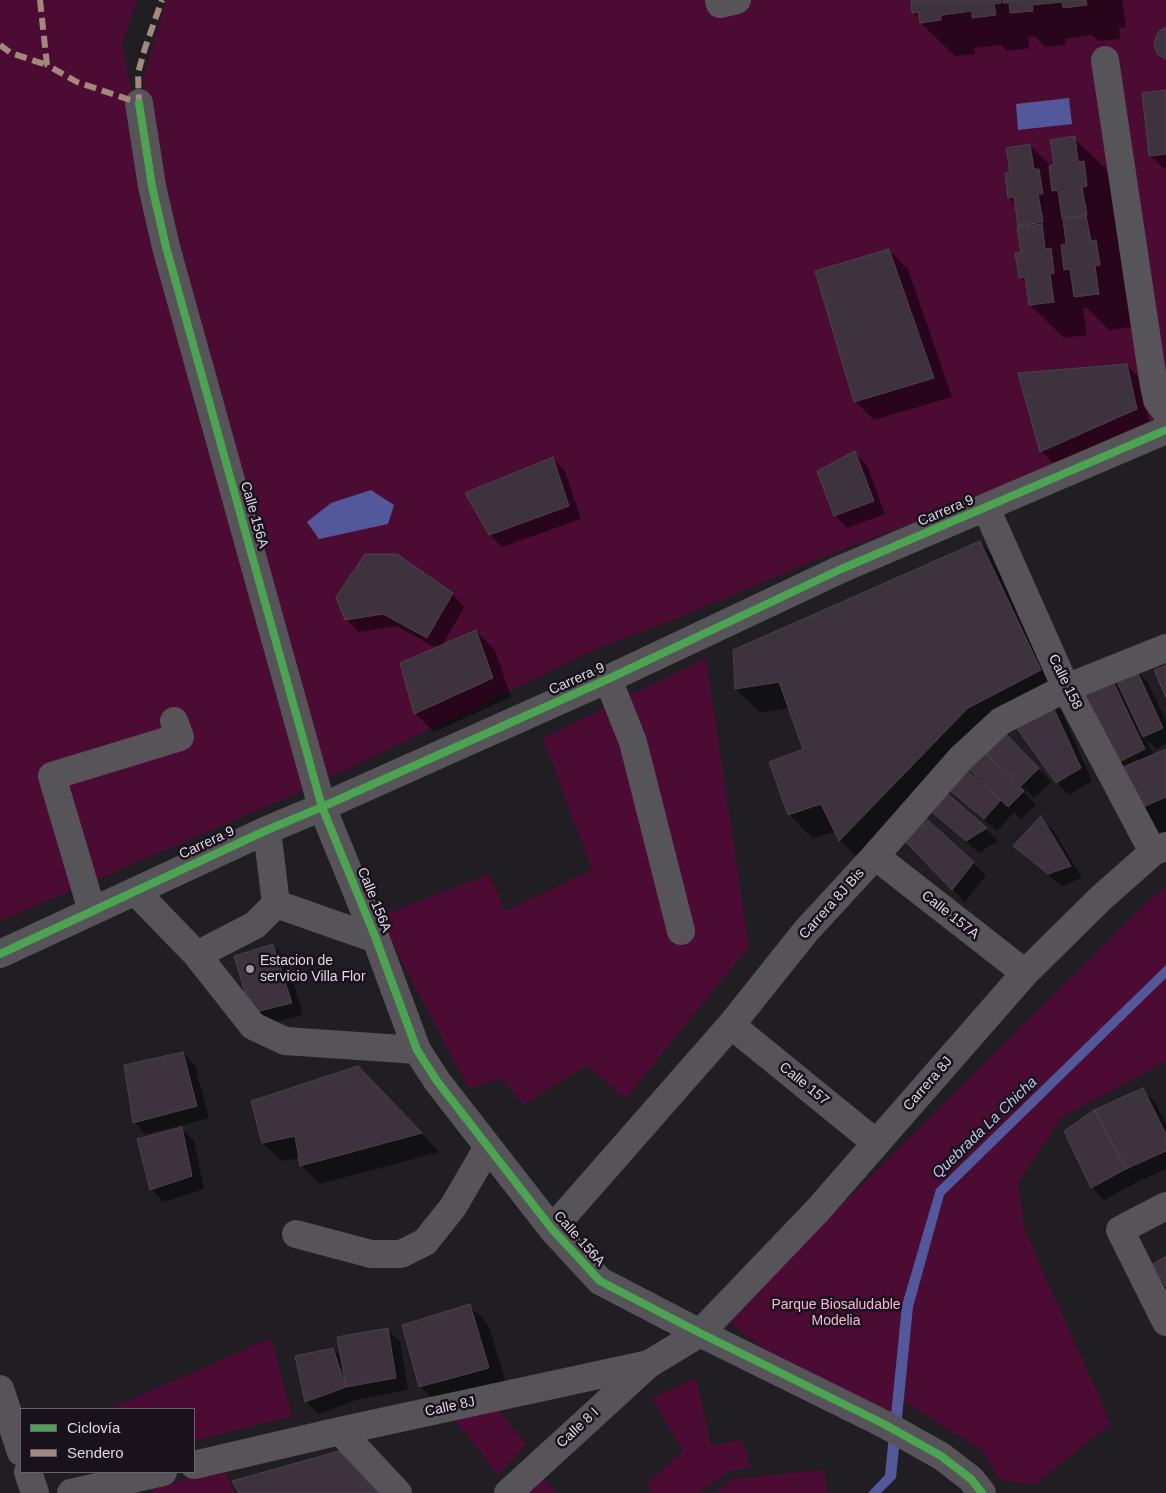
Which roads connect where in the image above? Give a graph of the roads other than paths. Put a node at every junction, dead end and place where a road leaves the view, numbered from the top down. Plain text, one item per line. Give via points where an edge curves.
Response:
1 (719, 0) edge
2 (737, 0) edge
3 (1105, 60) dead end
4 (139, 103) dead end
5 (1166, 412) edge
6 (1166, 430) edge
7 (986, 508) junction
8 (1166, 648) edge
9 (608, 679) junction
10 (1066, 688) junction
11 (174, 721) dead end
12 (322, 807) junction
13 (267, 830) junction
14 (1160, 849) edge
15 (876, 856) junction
16 (135, 890) junction
17 (276, 904) junction
18 (92, 911) junction
19 (681, 930) dead end
20 (376, 939) junction
21 (0, 954) edge
22 (198, 955) junction
23 (1025, 973) junction
24 (731, 1025) junction
25 (417, 1050) junction
26 (876, 1143) junction
27 (488, 1147) junction
28 (1166, 1206) edge
29 (552, 1229) junction
30 (296, 1234) dead end
31 (1164, 1310) edge
32 (700, 1333) junction
33 (649, 1364) junction
34 (0, 1389) edge
35 (340, 1431) junction
36 (20, 1449) edge
37 (195, 1465) edge
38 (28, 1473) edge
39 (159, 1473) edge
40 (35, 1493) edge
41 (71, 1493) edge
42 (398, 1493) edge
43 (508, 1493) edge
44 (982, 1493) edge

1 - 2 street via 720,4
3 - 5 street via 1152,380 1157,400
4 - 12 street, Calle 156A via 166,247
6 - 7 street, Carrera 9
7 - 9 street, Carrera 9 via 839,570
7 - 10 street, Calle 158
8 - 10 street, Carrera 8J Bis
9 - 12 street, Carrera 9
9 - 19 street via 633,742
10 - 14 street, Calle 158
10 - 15 street, Carrera 8J Bis via 1001,721 961,758
11 - 18 street via 180,737 49,767
12 - 13 street, Carrera 9
12 - 20 street, Calle 156A
13 - 16 street, Carrera 9
13 - 17 street
14 - 23 street, Carrera 8J via 1101,898
15 - 23 street, Calle 157A
15 - 24 street, Carrera 8J Bis via 806,931
16 - 18 street, Carrera 9
16 - 22 street
17 - 20 street
17 - 22 street via 255,925
18 - 21 street, Carrera 9
20 - 25 street, Calle 156A
22 - 25 street via 253,1026 285,1041
23 - 26 street, Carrera 8J
24 - 26 street, Calle 157
24 - 29 street, Carrera 8J Bis
25 - 27 street, Calle 156A
26 - 32 street, Carrera 8J via 817,1211
27 - 29 street, Calle 156A
27 - 30 street via 453,1207 425,1242 401,1254 371,1254
28 - 31 street via 1120,1230
29 - 32 street, Calle 156A via 600,1281
32 - 33 street, Calle 8J
32 - 44 street, Calle 156A via 884,1424 941,1456 971,1479
33 - 35 street, Calle 8J
33 - 43 street, Calle 8 I
34 - 36 street
35 - 37 street, Calle 8J
35 - 42 street
38 - 40 street
39 - 41 street

